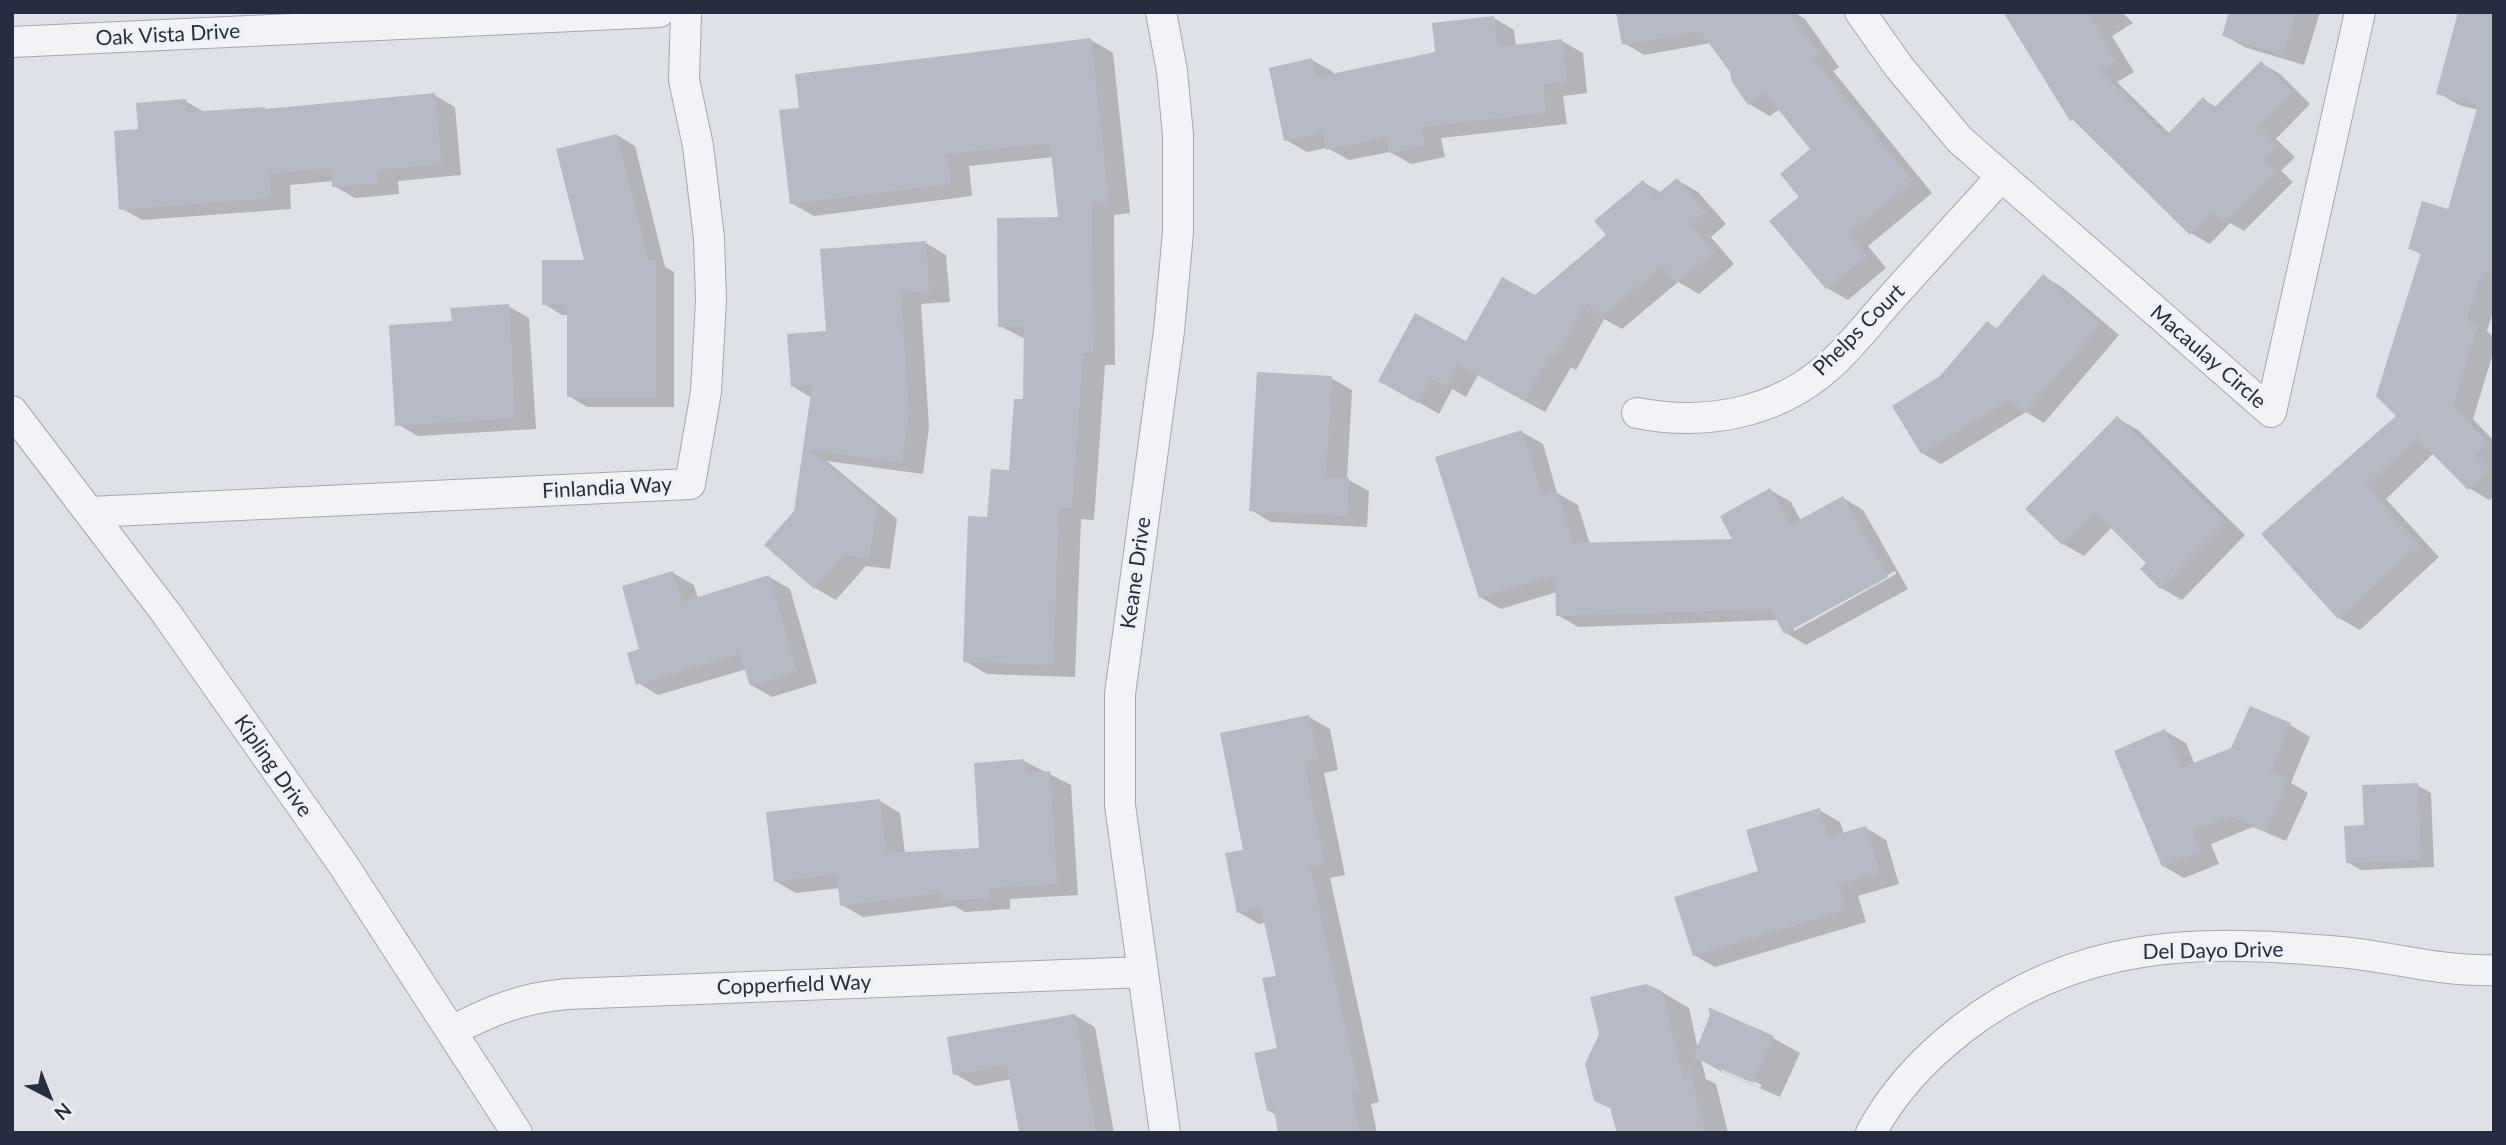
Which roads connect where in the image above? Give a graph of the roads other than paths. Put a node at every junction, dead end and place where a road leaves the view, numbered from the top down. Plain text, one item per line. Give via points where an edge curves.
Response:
1 (659, 12) edge
2 (686, 12) edge
3 (1161, 12) edge
4 (1860, 12) edge
5 (2360, 12) edge
6 (12, 42) edge
7 (2001, 177) junction
8 (12, 411) edge
9 (1637, 413) dead end
10 (90, 512) junction
11 (2494, 970) edge
12 (1143, 972) junction
13 (452, 1031) junction
14 (517, 1133) edge
15 (1165, 1133) edge
16 (1871, 1133) edge

1 - 6 street, Oak Vista Drive
2 - 10 street, Finlandia Way via 684,80 698,146 711,300 706,392 690,484
3 - 12 street, Keane Drive via 1178,135 1178,232 1120,694 1120,805
4 - 7 street, Macaulay Circle via 1960,140
5 - 7 street, Macaulay Circle via 2271,412
7 - 9 street, Phelps Court via 1828,368 1784,397 1710,418
8 - 10 street, Kipling Drive
10 - 13 street, Kipling Drive via 342,863
11 - 16 street, Del Dayo Drive via 2471,971 2342,952 2230,946 2152,949 2113,956 2027,986 1982,1014 1941,1046 1905,1084
12 - 13 street, Copperfield Way via 567,993 514,1002
12 - 15 street, Keane Drive
13 - 14 street, Kipling Drive

